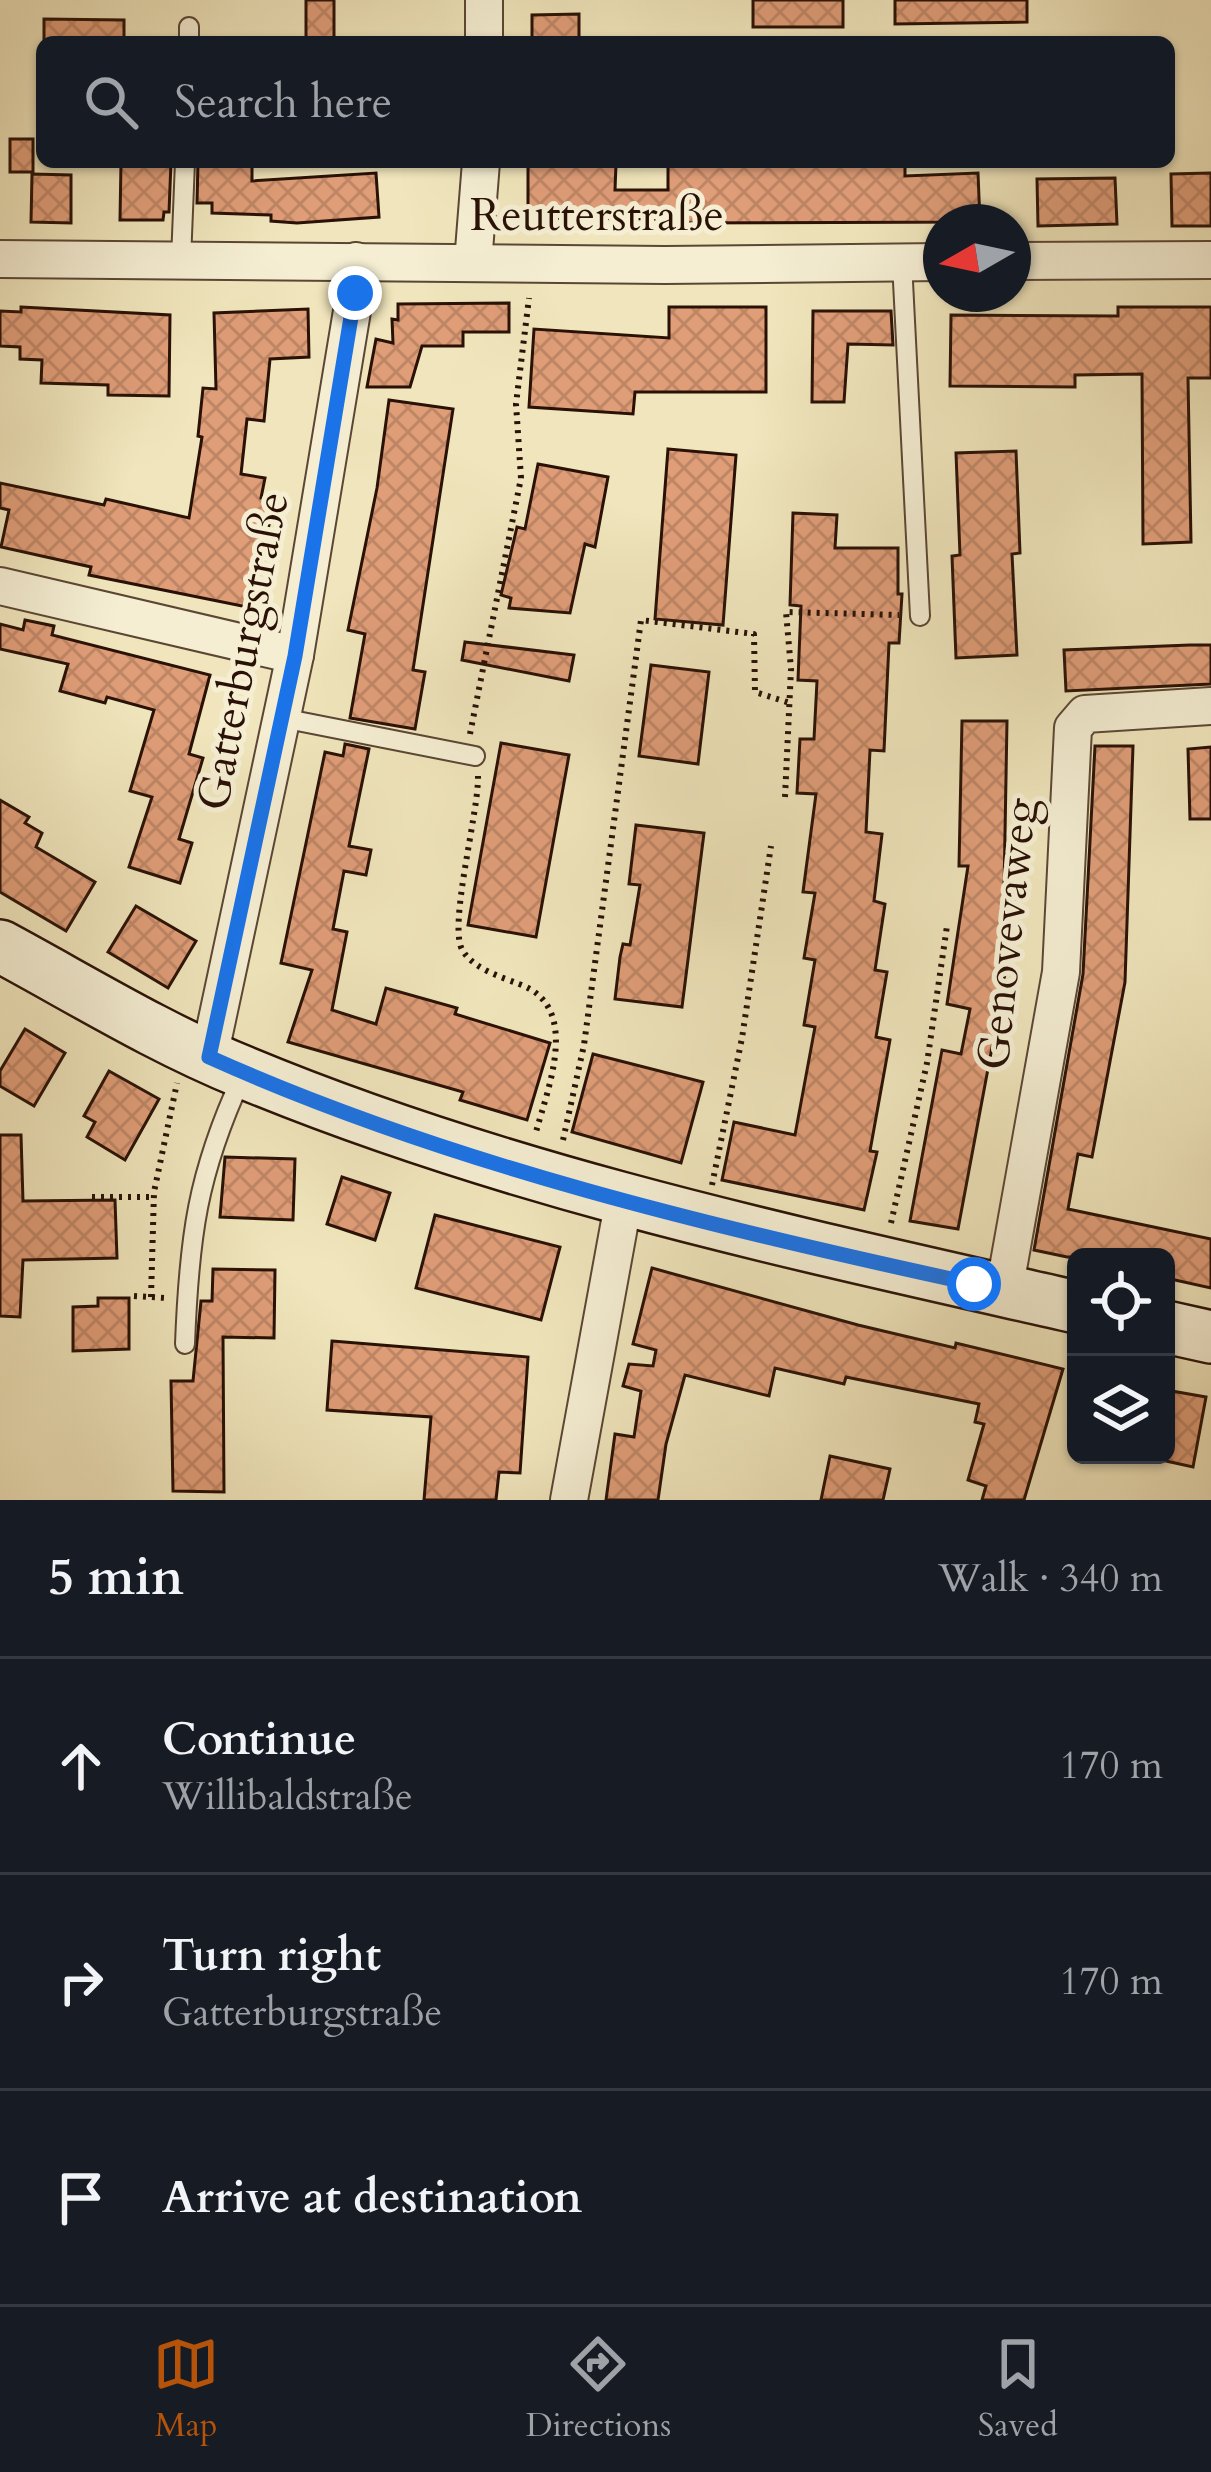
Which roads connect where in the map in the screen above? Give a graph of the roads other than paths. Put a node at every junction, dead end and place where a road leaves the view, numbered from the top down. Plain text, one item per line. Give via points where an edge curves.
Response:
1 (484, 0) edge
2 (484, 36) edge
3 (185, 168) edge
4 (481, 168) edge
5 (0, 259) edge
6 (181, 260) junction
7 (1211, 260) edge
8 (356, 261) junction
9 (1031, 261) edge
10 (902, 262) junction
11 (923, 262) edge
12 (473, 263) junction
13 (0, 586) edge
14 (920, 616) road end
15 (295, 656) junction
16 (1211, 706) edge
17 (282, 718) junction
18 (475, 756) road end
19 (0, 946) edge
20 (210, 1070) junction
21 (624, 1199) junction
22 (1004, 1291) junction
23 (1067, 1305) edge
24 (1175, 1329) edge
25 (1211, 1337) edge
26 (185, 1344) dead end
27 (569, 1500) edge

1 - 2 street
3 - 6 lane
4 - 12 street
5 - 6 street, Reutterstraße
6 - 8 street, Reutterstraße
7 - 9 street
8 - 12 street, Reutterstraße
8 - 15 street, Gatterburgstraße
10 - 11 street, Reutterstraße
10 - 12 street, Reutterstraße
10 - 14 lane
13 - 15 street
15 - 17 street, Gatterburgstraße
16 - 22 street, Genovevaweg via 1084,714 1073,728 1061,972
17 - 18 lane
17 - 20 street, Gatterburgstraße
19 - 20 street
20 - 21 street
20 - 26 lane via 215,1133 188,1265
21 - 22 street
21 - 27 street
22 - 23 street
24 - 25 street

